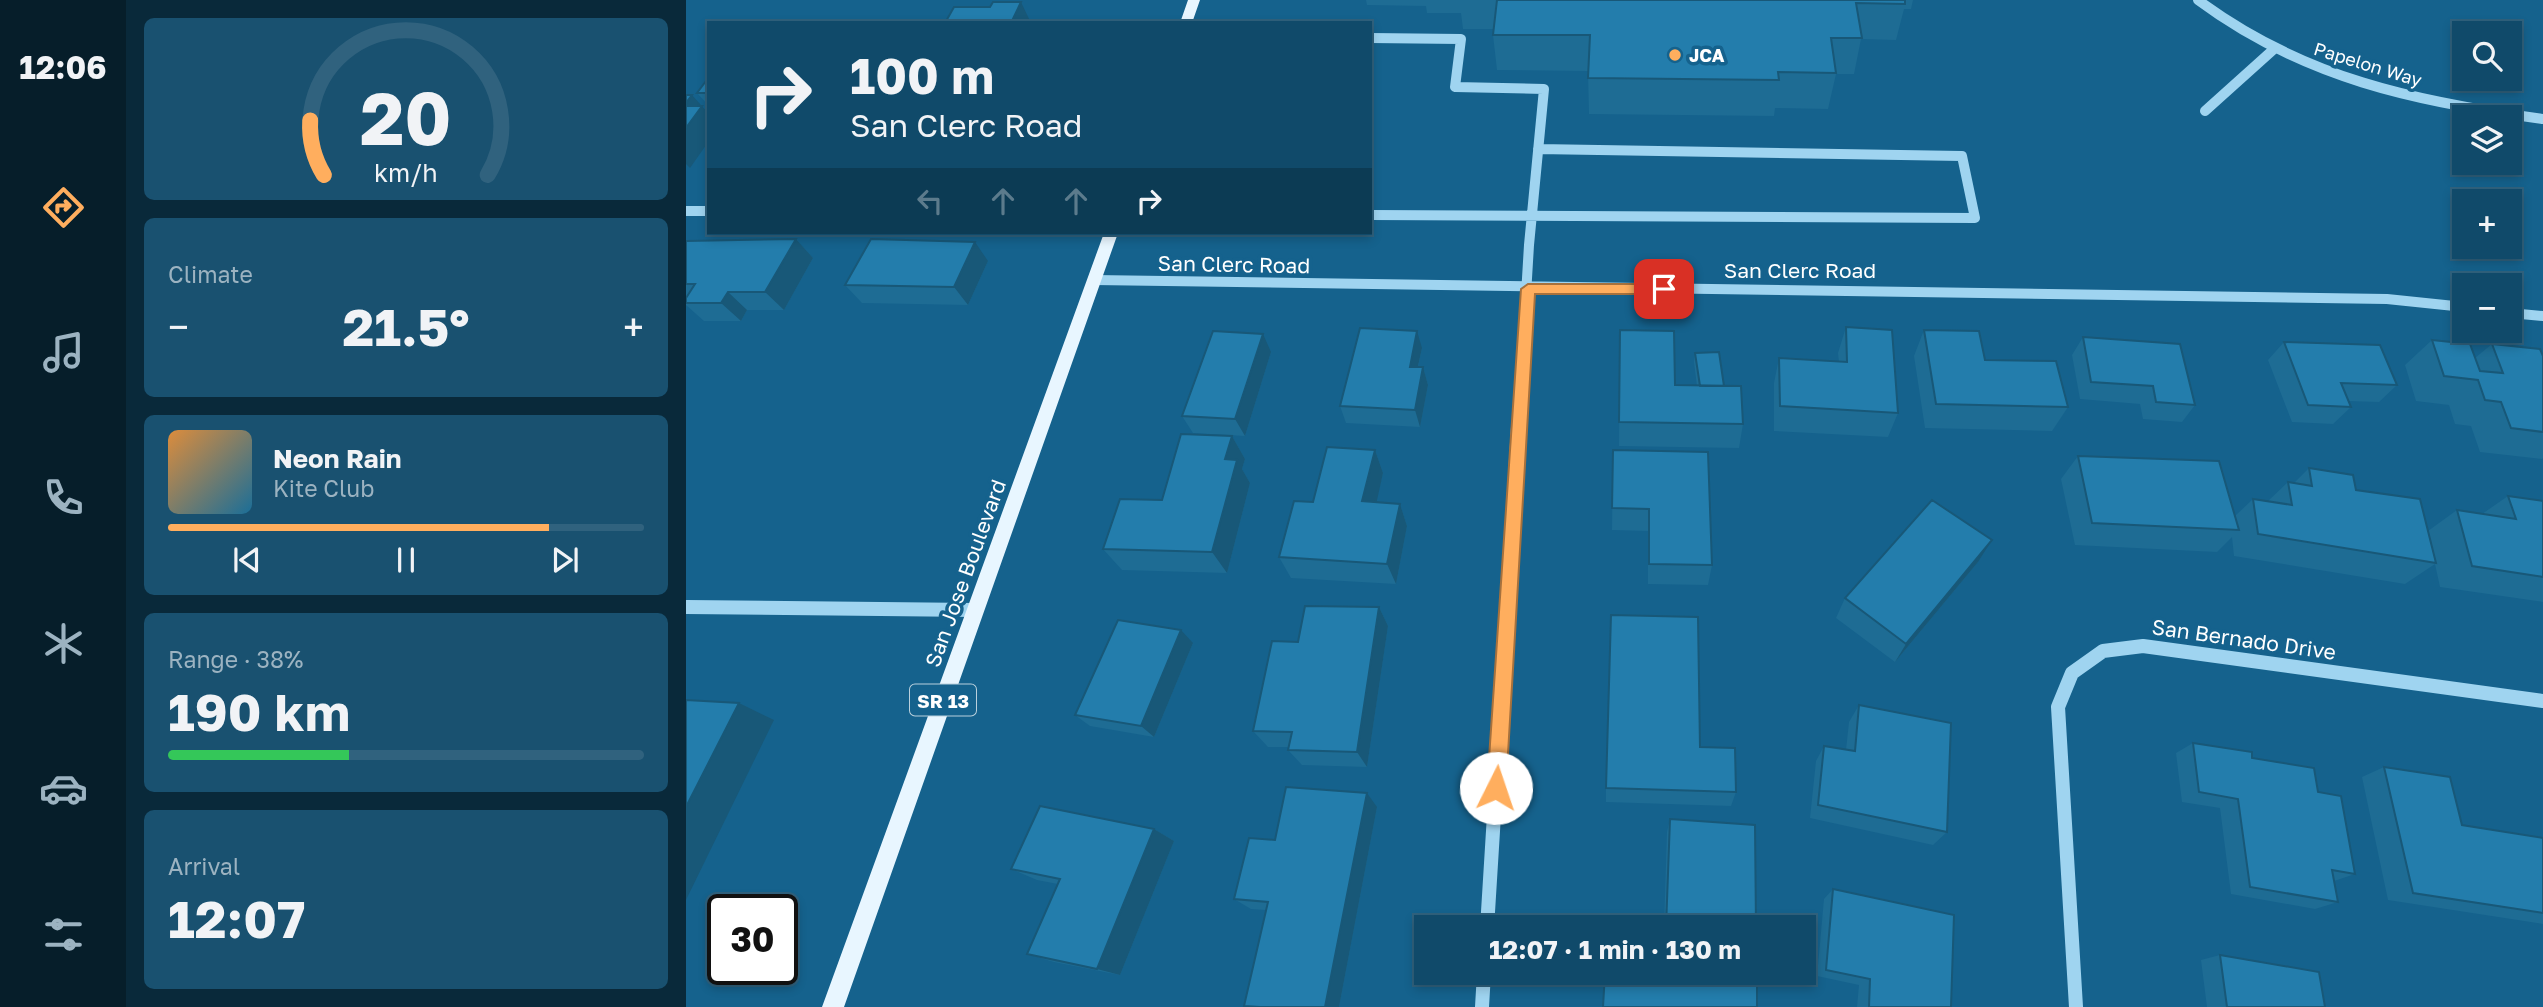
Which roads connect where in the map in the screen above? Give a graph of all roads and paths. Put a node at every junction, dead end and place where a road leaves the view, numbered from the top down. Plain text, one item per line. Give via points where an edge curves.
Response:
1 (1194, 0) edge
2 (2198, 0) edge
3 (1187, 21) edge
4 (1372, 38) edge
5 (2274, 49) junction
6 (2204, 111) dead end
7 (2543, 119) edge
8 (1538, 149) junction
9 (686, 211) edge
10 (707, 211) edge
11 (1532, 214) junction
12 (1372, 215) edge
13 (1110, 235) edge
14 (1094, 280) junction
15 (1528, 289) junction
16 (2452, 306) edge
17 (2522, 314) edge
18 (2543, 316) edge
19 (686, 607) edge
20 (975, 610) junction
21 (2543, 701) edge
22 (1488, 915) edge
23 (1484, 985) edge
24 (833, 1007) edge
25 (1482, 1007) edge
26 (2076, 1007) edge

1 - 3 main road
2 - 5 street, Papelon Way
4 - 8 street via 1461,39 1455,87 1544,89
5 - 6 street
5 - 7 street, Papelon Way via 2409,95
8 - 11 street
8 - 11 street via 1962,156 1975,218
9 - 10 street
11 - 12 street
11 - 15 street
13 - 14 main road, San Jose Boulevard / SR 13
14 - 15 street, San Clerc Road
14 - 20 main road, San Jose Boulevard / SR 13
15 - 16 street, San Clerc Road via 2387,299
15 - 22 street
17 - 18 street
19 - 20 street
20 - 24 main road, San Jose Boulevard / SR 13
21 - 26 street, San Bernado Drive via 2143,646 2103,651 2072,673 2058,707
23 - 25 street

